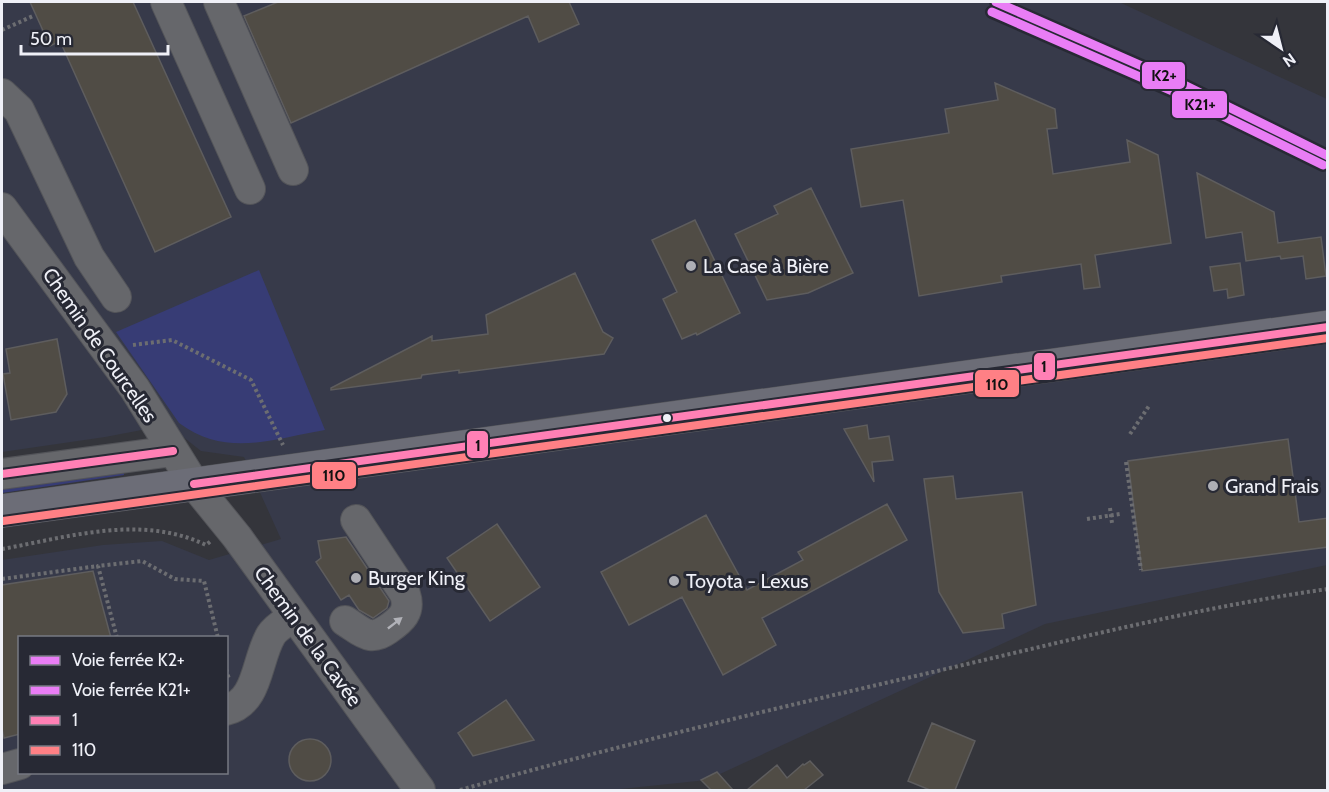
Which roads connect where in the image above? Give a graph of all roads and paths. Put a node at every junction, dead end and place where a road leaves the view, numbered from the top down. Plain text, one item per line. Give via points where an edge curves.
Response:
1 (166, 2) edge
2 (219, 2) edge
3 (33, 16) dead end
4 (2, 30) edge
5 (2, 94) edge
6 (293, 170) dead end
7 (250, 189) dead end
8 (2, 208) edge
9 (116, 297) dead end
10 (1328, 327) edge
11 (132, 346) dead end
12 (1149, 406) dead end
13 (1130, 434) dead end
14 (283, 445) dead end
15 (173, 451) junction
16 (1126, 462) dead end
17 (2, 474) edge
18 (194, 484) junction
19 (1110, 508) dead end
20 (2, 511) edge
21 (1120, 514) dead end
22 (1111, 516) junction
23 (1087, 519) dead end
24 (356, 520) dead end
25 (1112, 523) dead end
26 (229, 528) junction
27 (2, 549) edge
28 (98, 566) junction
29 (1141, 570) dead end
30 (2, 579) edge
31 (1328, 589) edge
32 (294, 617) junction
33 (345, 621) dead end
34 (116, 636) edge
35 (218, 636) edge
36 (228, 709) edge
37 (18, 765) edge
38 (2, 769) edge
39 (420, 790) edge
40 (460, 790) edge

1 - 7 street
2 - 6 street
3 - 4 path
5 - 9 street via 19,110 89,257
8 - 15 street, Chemin de Courcelles via 135,389
10 - 18 main road
11 - 14 path via 172,339 251,380
12 - 13 path
15 - 17 street
15 - 18 street, Chemin de Courcelles
16 - 29 path
18 - 20 main road
18 - 26 street, Chemin de la Cavée
19 - 22 path
21 - 22 path
22 - 23 path
22 - 25 path
33 -> 24 street via 368,635 379,635 401,620 408,603
26 - 27 path via 206,545 176,533 112,529
26 - 32 street, Chemin de la Cavée
28 - 30 path
28 - 34 path
28 - 35 path via 142,561 175,579 204,581
31 - 40 path via 1123,627 821,698
32 - 36 street via 272,633 249,696
32 - 39 street, Chemin de la Cavée
37 - 38 street

